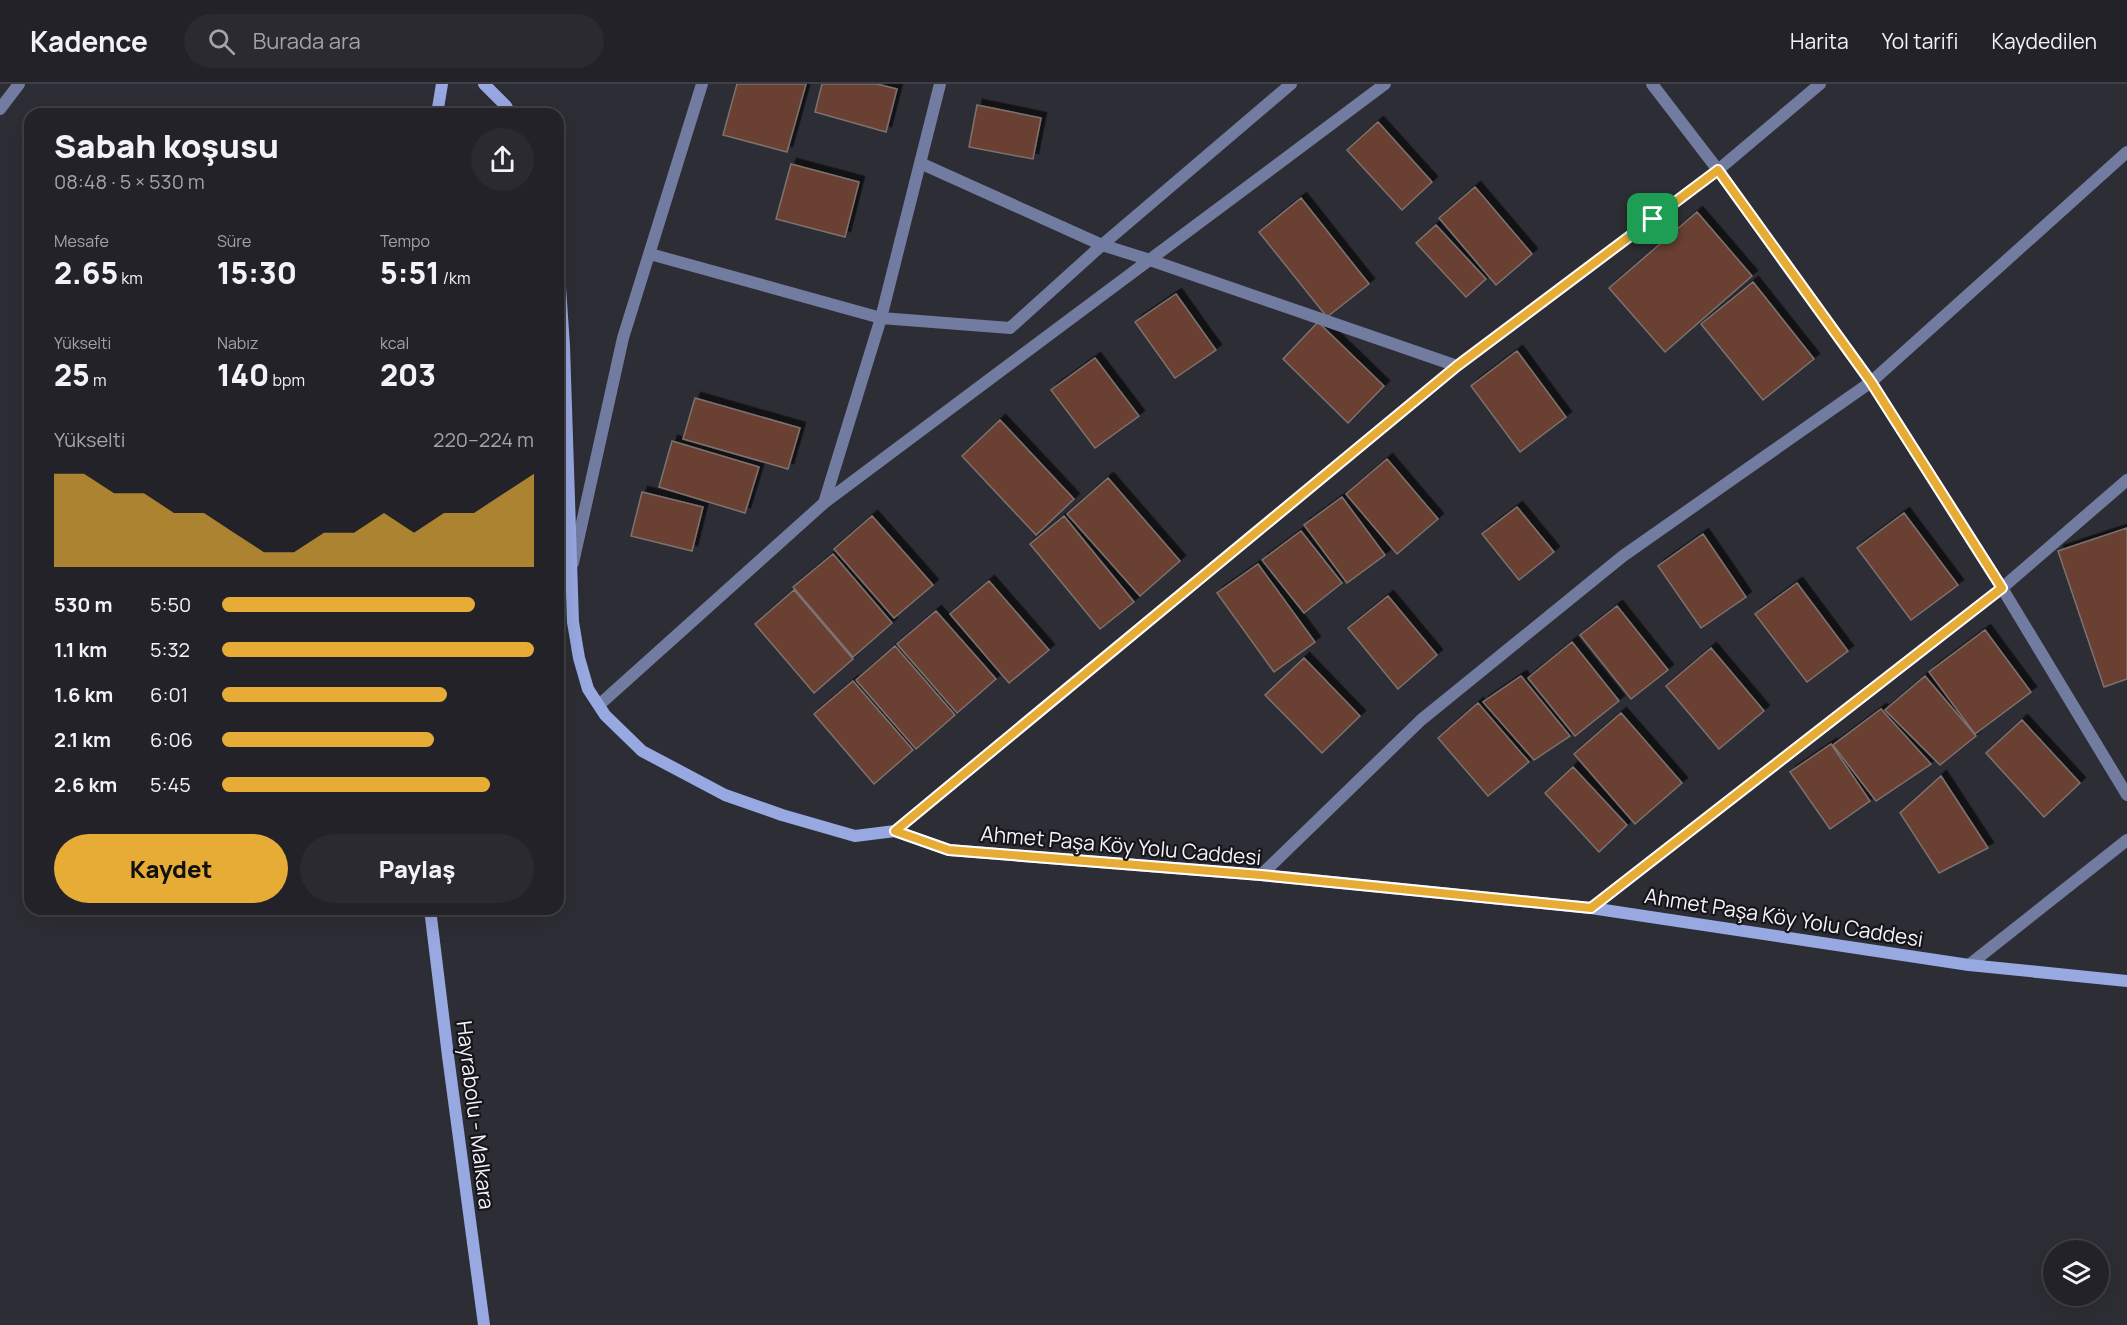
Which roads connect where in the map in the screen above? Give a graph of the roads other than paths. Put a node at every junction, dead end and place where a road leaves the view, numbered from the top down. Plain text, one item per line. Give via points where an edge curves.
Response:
1 (19, 84) edge
2 (442, 84) edge
3 (484, 84) edge
4 (702, 84) edge
5 (940, 84) edge
6 (1291, 84) edge
7 (1385, 84) edge
8 (1652, 84) edge
9 (1820, 84) edge
10 (438, 108) edge
11 (507, 108) edge
12 (0, 109) edge
13 (2127, 152) edge
14 (920, 163) junction
15 (1718, 170) junction
16 (1102, 245) junction
17 (650, 254) junction
18 (1150, 260) junction
19 (881, 318) junction
20 (564, 346) edge
21 (1457, 366) junction
22 (1871, 382) junction
23 (2127, 480) edge
24 (824, 503) junction
25 (570, 576) junction
26 (2002, 588) junction
27 (599, 705) junction
28 (2127, 795) edge
29 (895, 831) junction
30 (2127, 840) edge
31 (1261, 875) junction
32 (1591, 908) junction
33 (431, 915) edge
34 (1969, 965) junction
35 (2127, 981) edge
36 (484, 1325) edge

1 - 12 street
2 - 10 street
3 - 11 street
4 - 17 street
5 - 14 street
6 - 16 street
7 - 18 street
8 - 15 street
9 - 15 street
13 - 22 street
14 - 16 street
14 - 19 street
15 - 21 street
15 - 22 street
16 - 18 street
16 - 19 street via 1010,328
17 - 19 street
17 - 25 street via 623,338
18 - 21 street
18 - 24 street
19 - 24 street
20 - 25 street, Ahmet Paşa Köy Yolu Caddesi
21 - 29 street
22 - 26 street
22 - 31 street via 1623,556 1483,669 1421,720
23 - 26 street
24 - 27 street
25 - 27 street, Ahmet Paşa Köy Yolu Caddesi via 579,658 588,689
26 - 28 street
26 - 32 street
27 - 29 street, Ahmet Paşa Köy Yolu Caddesi via 642,751 725,795 855,836
29 - 31 street, Ahmet Paşa Köy Yolu Caddesi via 949,850
30 - 34 street
31 - 32 street, Ahmet Paşa Köy Yolu Caddesi
32 - 34 street, Ahmet Paşa Köy Yolu Caddesi
33 - 36 street, Hayrabolu - Malkara
34 - 35 street, Ahmet Paşa Köy Yolu Caddesi

